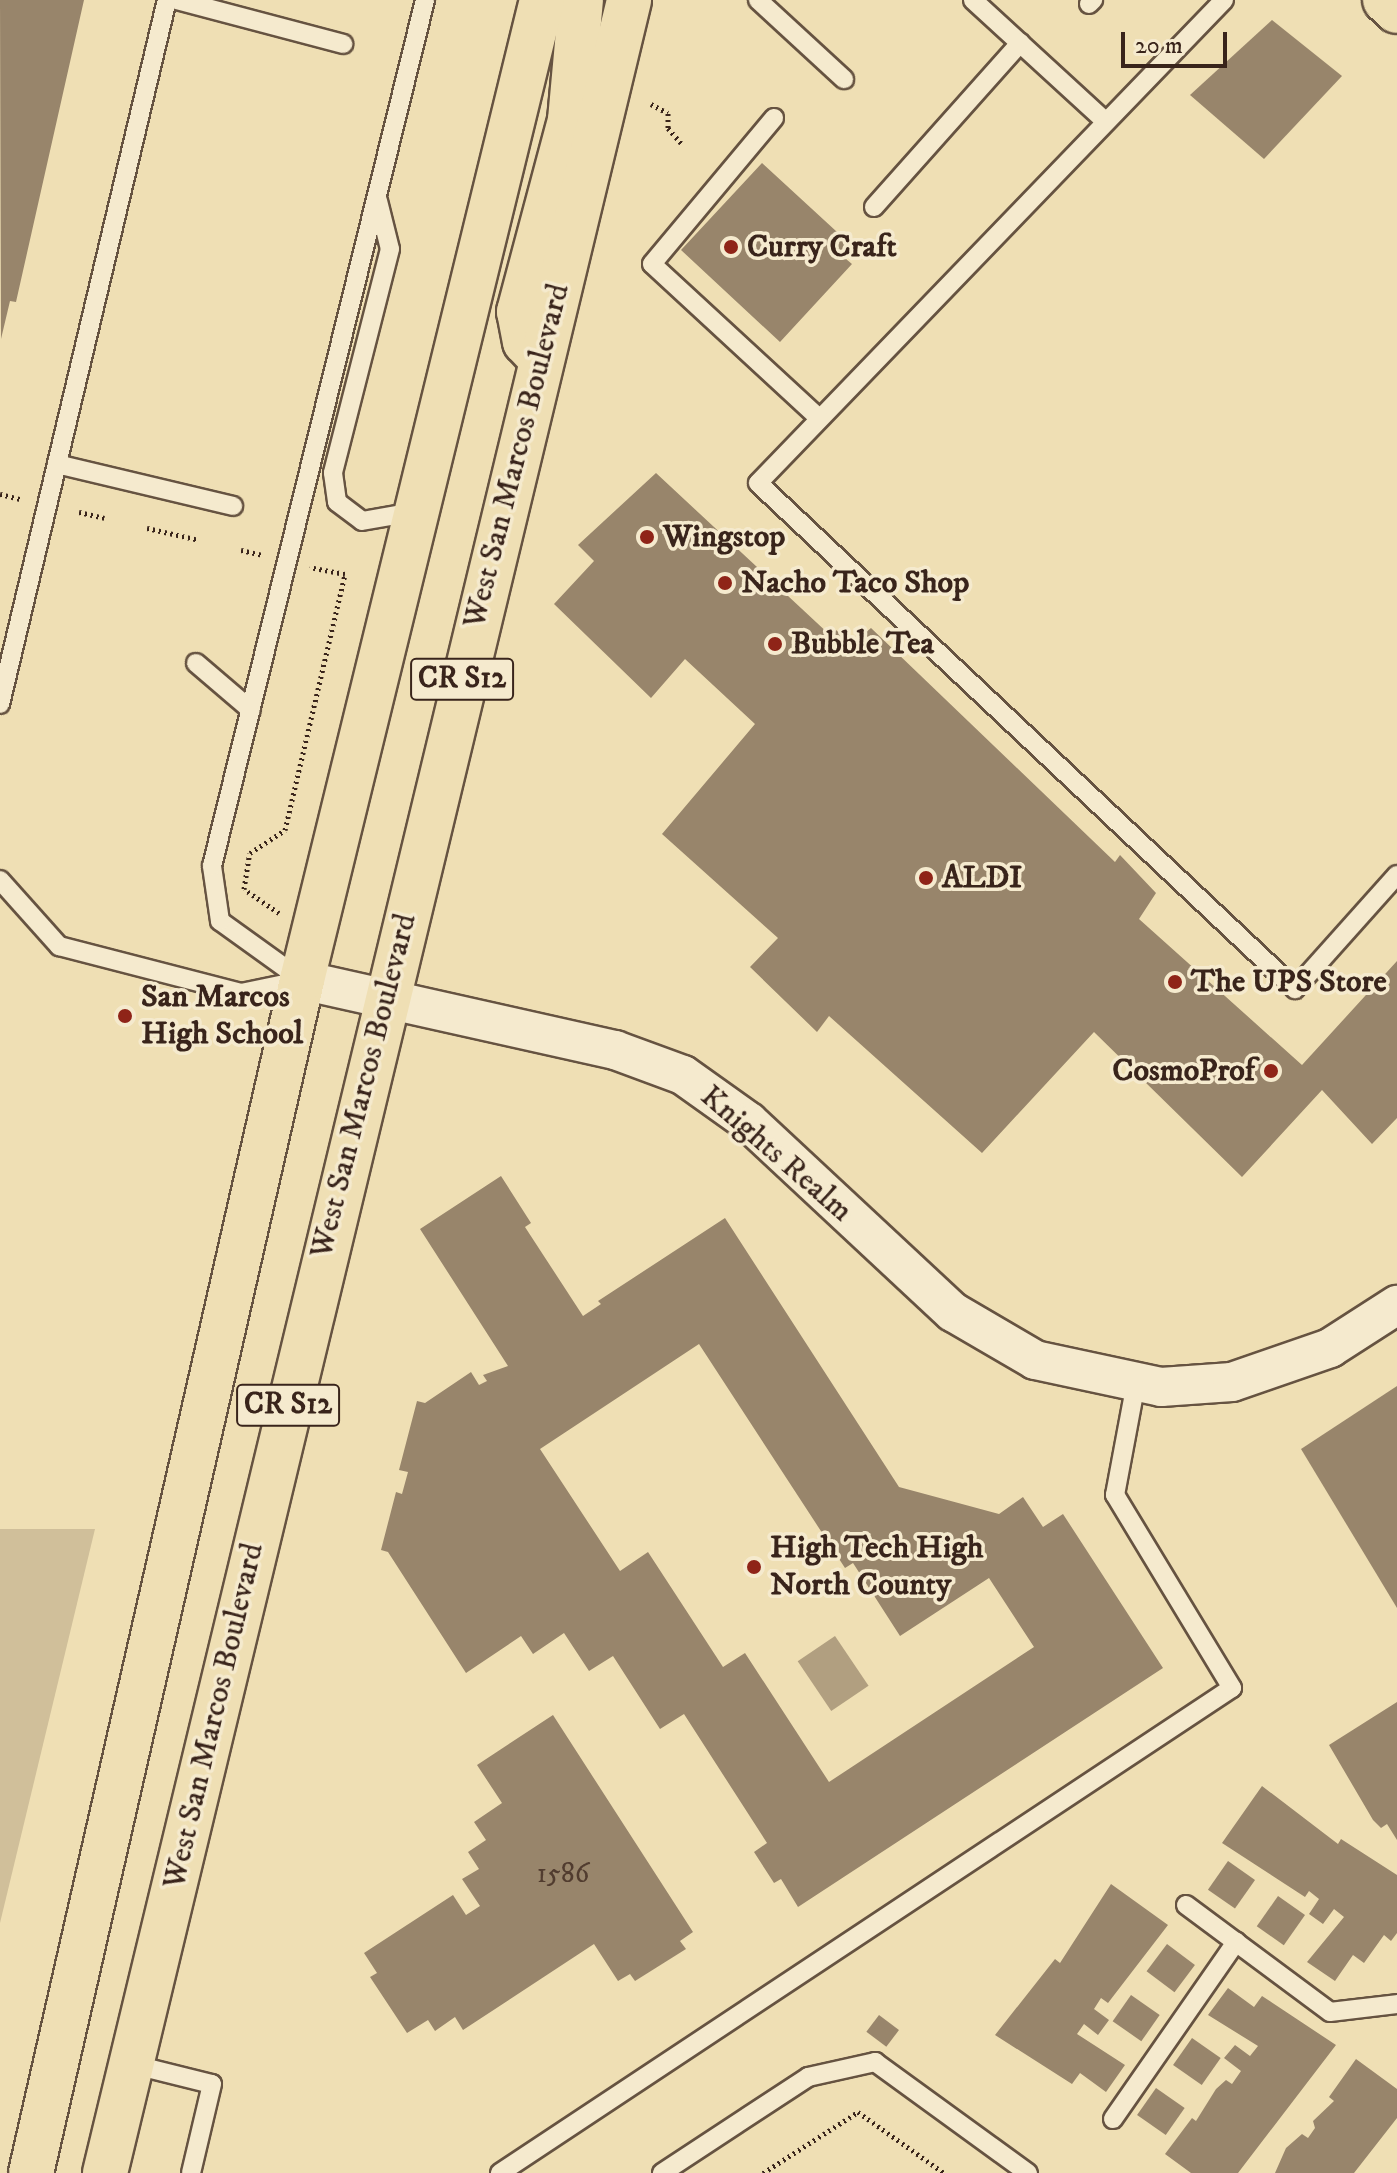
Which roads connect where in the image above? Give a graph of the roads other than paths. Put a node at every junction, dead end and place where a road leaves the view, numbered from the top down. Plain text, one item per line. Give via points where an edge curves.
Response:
1 (167, 0) edge
2 (177, 0) edge
3 (425, 0) edge
4 (542, 0) edge
5 (581, 0) edge
6 (629, 0) edge
7 (758, 0) edge
8 (973, 0) edge
9 (1224, 0) edge
10 (1385, 0) edge
11 (1397, 11) edge
12 (1020, 43) junction
13 (343, 44) dead end
14 (844, 79) dead end
15 (774, 118) dead end
16 (1106, 122) junction
17 (377, 195) junction
18 (874, 207) dead end
19 (541, 359) junction
20 (819, 418) junction
21 (57, 464) junction
22 (233, 506) dead end
23 (417, 511) junction
24 (196, 663) dead end
25 (0, 704) edge
26 (251, 710) junction
27 (1397, 875) edge
28 (0, 880) edge
29 (302, 980) junction
30 (384, 1000) junction
31 (1397, 1305) edge
32 (1128, 1382) junction
33 (1186, 1905) dead end
34 (1236, 1942) junction
35 (1397, 2004) edge
36 (131, 2064) junction
37 (1113, 2119) dead end
38 (31, 2173) edge
39 (105, 2173) edge
40 (191, 2173) edge
41 (500, 2173) edge
42 (662, 2173) edge
43 (1028, 2173) edge

1 - 21 lane
2 - 13 lane
3 - 17 lane
4 - 23 main road, CR S12
5 - 19 main road via 570,120 519,312 525,342
6 - 19 main road, West San Marcos Boulevard / CR S12
7 - 14 lane
8 - 12 lane
9 - 16 lane
10 - 11 main road
12 - 16 lane
12 - 18 lane
15 - 20 lane via 652,264
16 - 20 lane
17 - 23 lane via 390,249 333,473 337,502 362,521
17 - 26 lane
19 - 30 main road, West San Marcos Boulevard / CR S12
20 - 27 lane via 758,483 1295,989
21 - 22 lane
21 - 25 lane
23 - 29 main road, CR S12
24 - 26 lane
26 - 29 lane via 212,866 220,921
28 - 29 lane via 59,946 241,993
29 - 30 street, Knights Realm
29 - 38 main road, CR S12
30 - 32 street, Knights Realm via 615,1050 683,1075 749,1122 953,1312 1035,1360
30 - 36 main road, West San Marcos Boulevard / CR S12
31 - 32 street, Knights Realm via 1330,1348 1232,1382 1161,1387
32 - 41 lane via 1115,1495 1232,1688
33 - 34 lane
34 - 35 lane via 1330,2012
34 - 37 lane
36 - 39 main road, West San Marcos Boulevard / CR S12
36 - 40 lane via 212,2084
42 - 43 lane via 808,2077 875,2062

